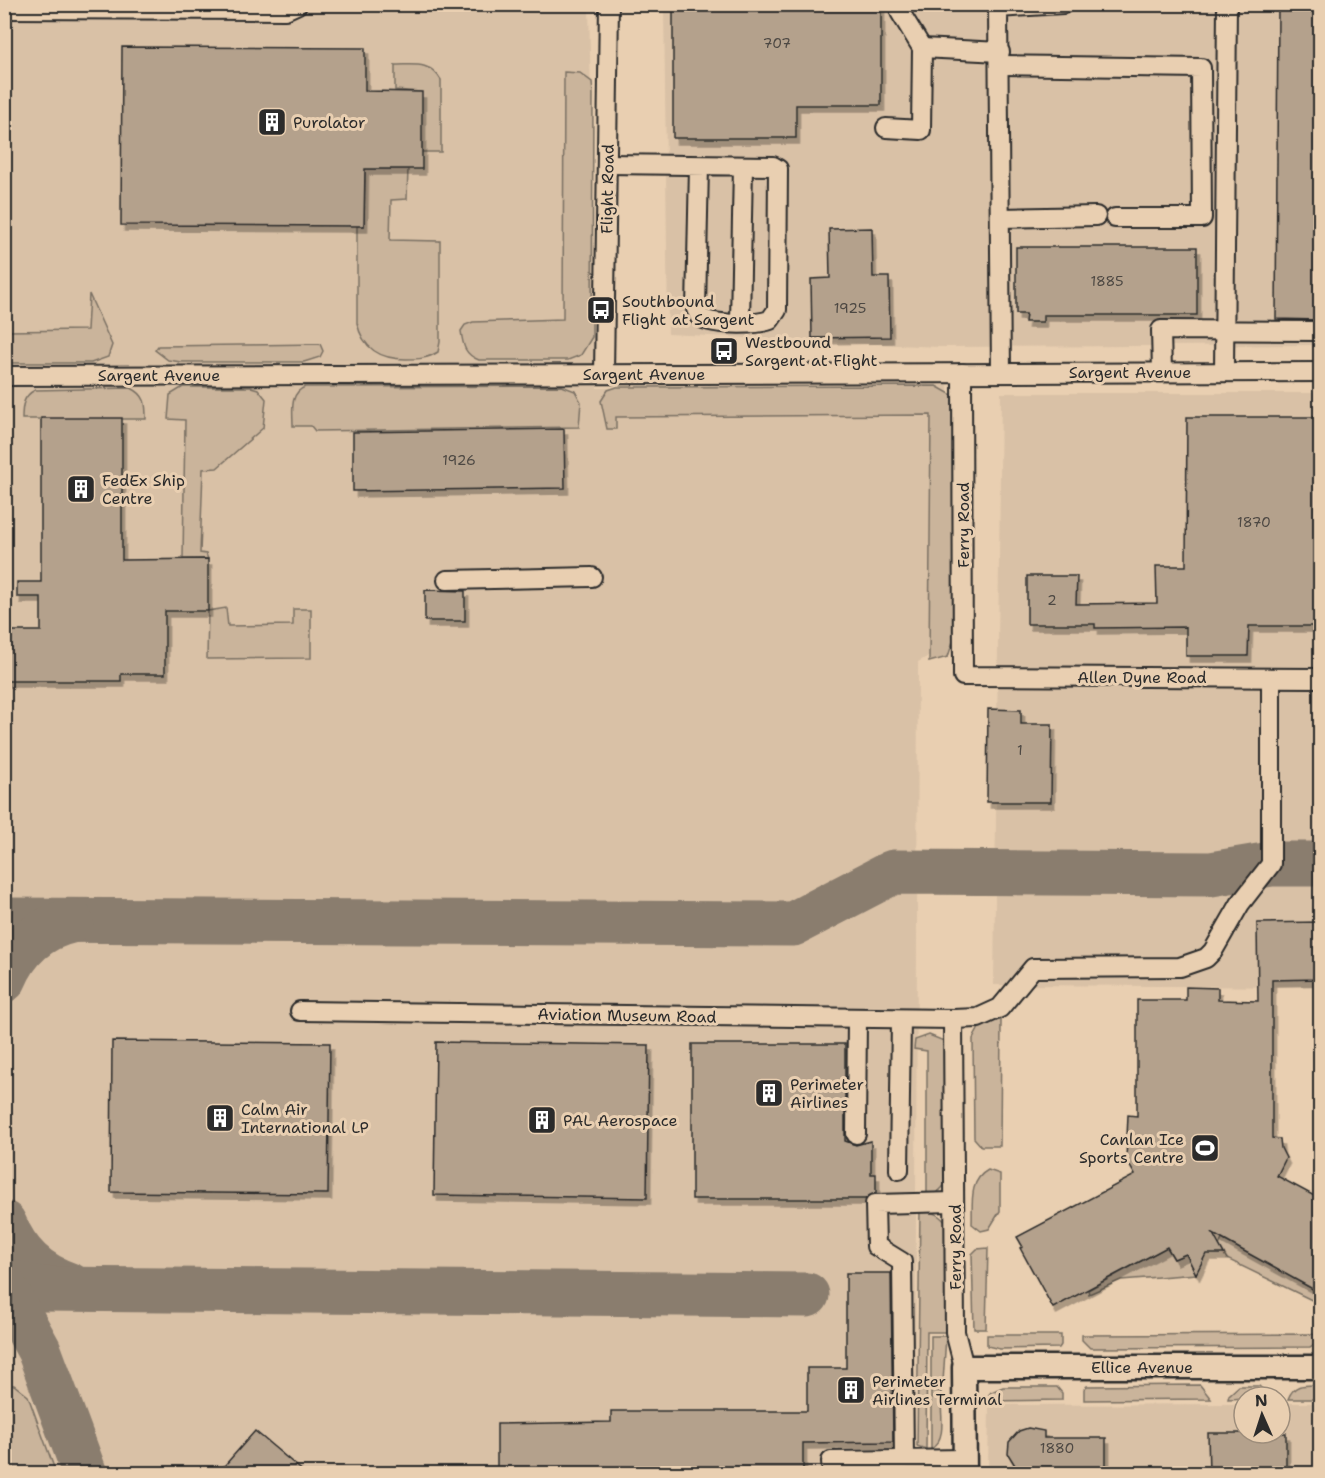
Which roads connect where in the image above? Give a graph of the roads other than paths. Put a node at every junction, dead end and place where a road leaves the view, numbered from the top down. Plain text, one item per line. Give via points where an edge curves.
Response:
1 (298, 4) edge
2 (609, 4) edge
3 (1063, 4) edge
4 (1227, 4) edge
5 (4, 9) edge
6 (900, 12) dead end
7 (922, 48) junction
8 (1000, 58) junction
9 (886, 128) dead end
10 (607, 164) junction
11 (699, 166) junction
12 (743, 166) junction
13 (1096, 216) dead end
14 (1000, 218) junction
15 (1115, 218) dead end
16 (740, 322) junction
17 (1225, 329) junction
18 (1320, 331) edge
19 (1161, 372) junction
20 (1224, 372) junction
21 (1320, 372) edge
22 (962, 373) junction
23 (1002, 373) junction
24 (604, 374) junction
25 (4, 376) edge
26 (592, 577) dead end
27 (447, 580) dead end
28 (963, 676) joint
29 (1271, 678) junction
30 (1320, 678) edge
31 (300, 1011) dead end
32 (857, 1018) junction
33 (901, 1019) junction
34 (953, 1019) junction
35 (856, 1134) dead end
36 (899, 1170) dead end
37 (954, 1202) junction
38 (1320, 1366) edge
39 (964, 1367) junction
40 (904, 1460) junction
41 (965, 1466) edge
42 (832, 1473) edge

1 - 5 street via 285,10
2 - 10 street, Flight Road
3 - 8 street via 998,8
4 - 17 street
6 - 7 street
7 - 8 street
7 - 9 street via 921,130
8 - 14 street
8 - 15 street via 1201,68 1202,218
10 - 11 street
10 - 24 street, Flight Road
11 - 12 street
11 - 16 street via 696,309 703,320
12 - 16 street
12 - 16 street via 778,169 780,185 777,310 764,322
13 - 14 street
14 - 23 street
17 - 18 street
17 - 19 street via 1161,330
17 - 20 street
19 - 20 street, Sargent Avenue
19 - 23 street, Sargent Avenue
20 - 21 street, Sargent Avenue
22 - 23 street, Sargent Avenue
22 - 24 street, Sargent Avenue
22 - 28 street, Ferry Road
24 - 25 street, Sargent Avenue
26 - 27 street
28 - 29 street, Allen Dyne Road
29 - 30 street, Allen Dyne Road
29 - 34 street, Aviation Museum Road via 1271,864 1240,904 1214,951 1180,967 1033,968 1000,1008 978,1018
31 - 32 street, Aviation Museum Road
32 - 33 street, Aviation Museum Road
32 - 35 street
33 - 34 street, Aviation Museum Road
33 - 36 street
34 - 37 street, Ferry Road
37 - 39 street, Ferry Road via 955,1332
37 - 40 street via 875,1204 876,1246 902,1262
38 - 39 main road, Ellice Avenue
39 - 41 main road, Ferry Road
40 - 41 street
40 - 42 street via 831,1461

